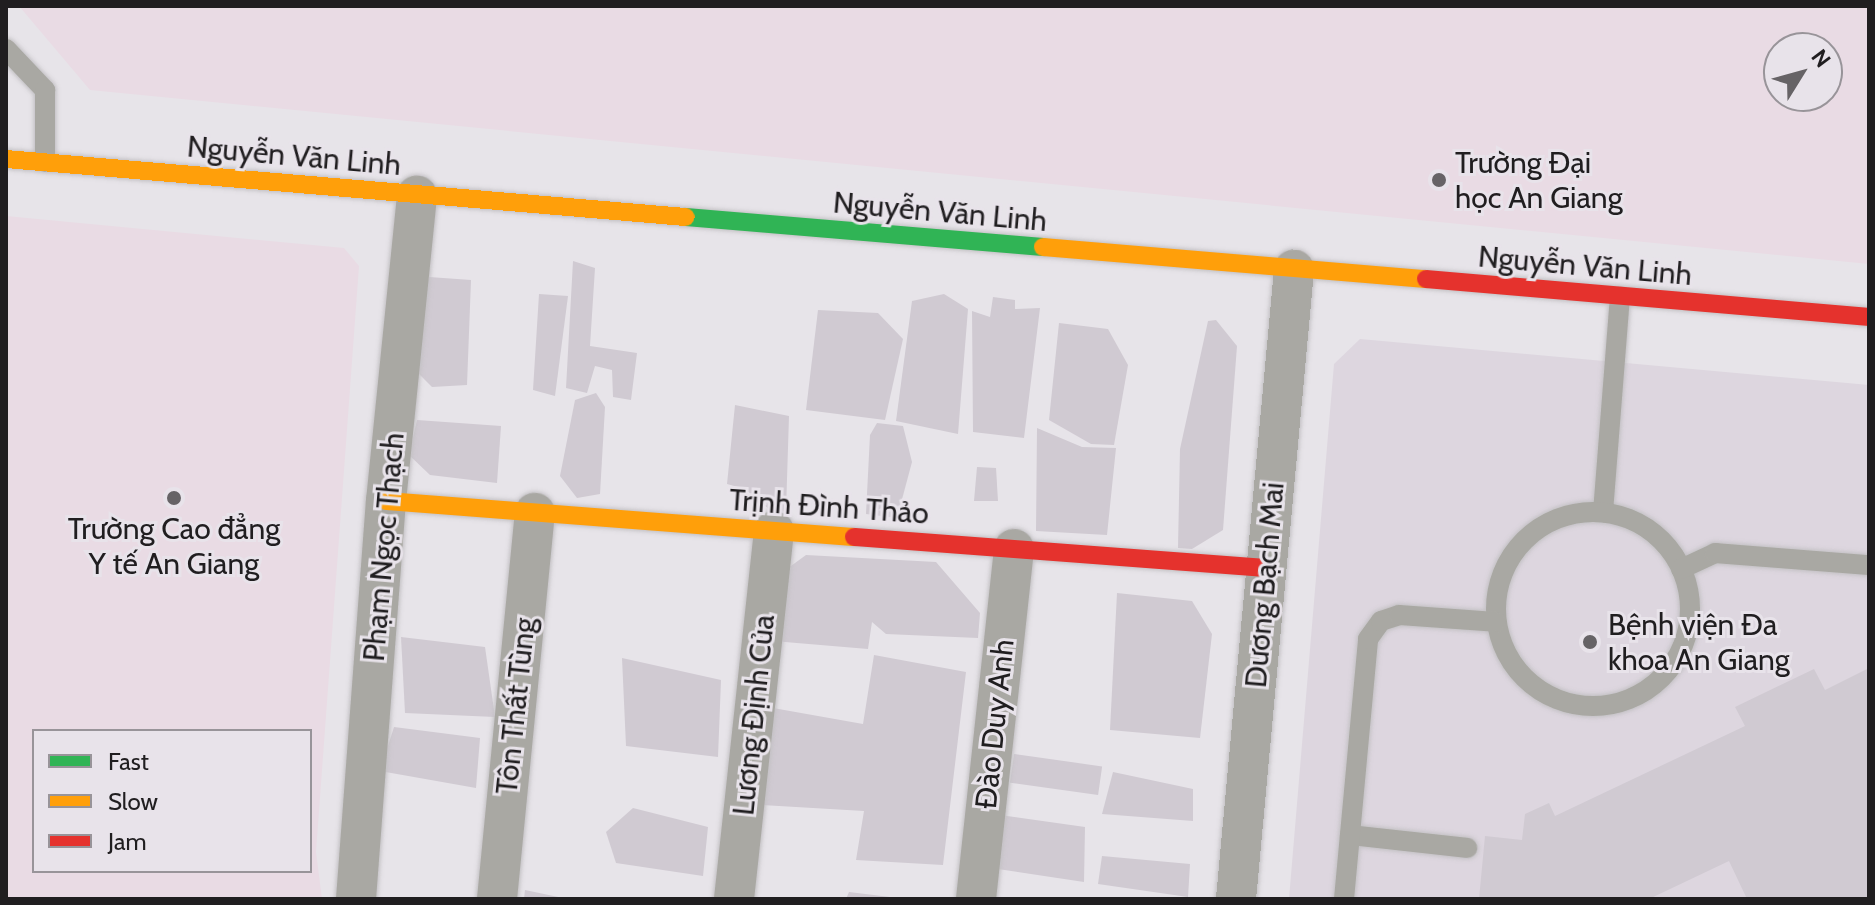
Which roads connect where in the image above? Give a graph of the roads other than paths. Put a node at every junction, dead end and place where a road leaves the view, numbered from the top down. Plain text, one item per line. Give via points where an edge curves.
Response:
1 (6, 49) edge
2 (6, 159) edge
3 (45, 162) junction
4 (417, 196) junction
5 (1294, 270) junction
6 (1620, 297) junction
7 (1869, 317) edge
8 (386, 501) junction
9 (1603, 512) junction
10 (535, 513) junction
11 (774, 531) junction
12 (1014, 549) junction
13 (1869, 565) edge
14 (1267, 568) junction
15 (1681, 569) junction
16 (1496, 622) junction
17 (1350, 835) junction
18 (1467, 848) dead end
19 (356, 899) edge
20 (497, 899) edge
21 (734, 899) edge
22 (976, 899) edge
23 (1236, 899) edge
24 (1344, 899) edge

1 - 3 lane via 45,90
2 - 3 street, Nguyễn Văn Linh
3 - 4 street, Nguyễn Văn Linh
4 - 5 street, Nguyễn Văn Linh
4 - 8 street, Phạm Ngọc Thạch
5 - 6 street, Nguyễn Văn Linh
5 - 14 street, Dương Bạch Mai
6 - 7 street, Nguyễn Văn Linh
6 - 9 lane
8 - 10 street, Trịnh Đình Thảo
8 - 19 street, Phạm Ngọc Thạch
9 - 15 lane via 1662,541
9 - 16 lane via 1574,513 1546,523 1523,540 1506,564 1496,592
10 - 11 street, Trịnh Đình Thảo
10 - 20 street, Tôn Thất Tùng
11 - 12 street, Trịnh Đình Thảo
11 - 21 street, Lương Định Của
12 - 14 street, Trịnh Đình Thảo
12 - 22 street, Đào Duy Anh
13 - 15 lane via 1715,553
14 - 23 street, Dương Bạch Mai
15 - 16 lane via 1690,601 1687,634 1673,665 1651,688 1620,703 1587,706 1554,699 1507,654
16 - 17 lane via 1399,615 1381,621 1368,639
17 - 18 lane
17 - 24 lane

